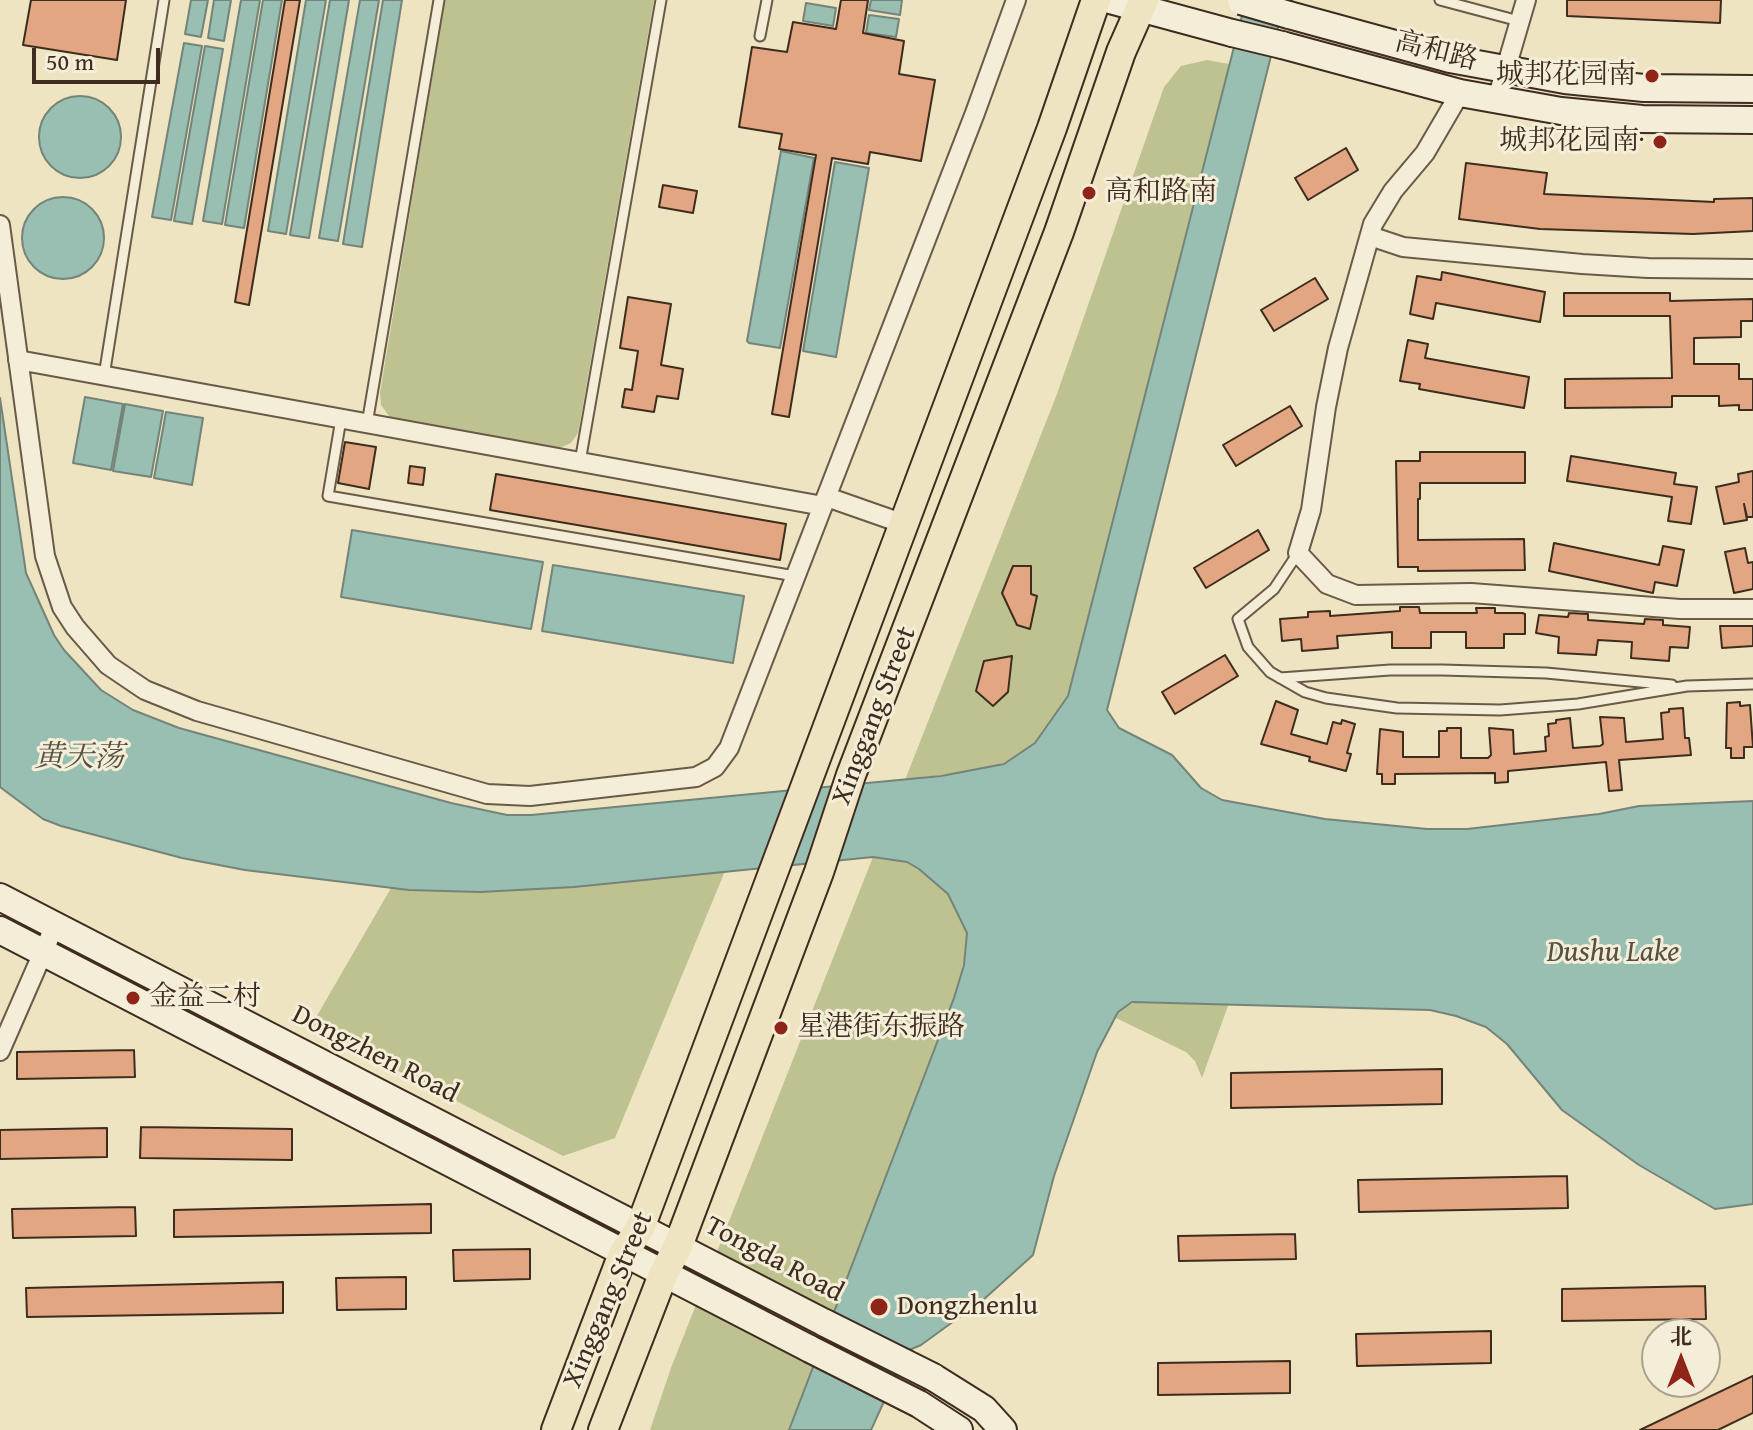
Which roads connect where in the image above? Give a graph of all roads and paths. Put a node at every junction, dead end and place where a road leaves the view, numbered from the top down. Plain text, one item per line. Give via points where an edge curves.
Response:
1 (164, 0) edge
2 (439, 0) edge
3 (661, 0) edge
4 (767, 0) edge
5 (1016, 0) edge
6 (1096, 0) edge
7 (1110, 0) edge
8 (1440, 0) edge
9 (1526, 0) edge
10 (1238, 1) edge
11 (1143, 4) edge
12 (1519, 21) junction
13 (760, 36) dead end
14 (1505, 69) junction
15 (1753, 89) edge
16 (1460, 93) junction
17 (1497, 99) junction
18 (1753, 120) edge
19 (0, 225) edge
20 (1370, 236) junction
21 (1753, 269) edge
22 (18, 360) junction
23 (104, 376) junction
24 (341, 419) junction
25 (367, 424) junction
26 (579, 462) junction
27 (825, 501) junction
28 (904, 524) junction
29 (1298, 553) junction
30 (795, 576) junction
31 (1753, 609) edge
32 (1280, 678) junction
33 (1753, 684) edge
34 (1687, 686) junction
35 (0, 897) edge
36 (55, 925) junction
37 (0, 930) edge
38 (44, 952) junction
39 (0, 1051) edge
40 (640, 1228) junction
41 (678, 1246) junction
42 (623, 1254) junction
43 (663, 1275) junction
44 (556, 1430) edge
45 (603, 1430) edge
46 (959, 1430) edge
47 (1003, 1430) edge

1 - 23 lane
2 - 25 lane
3 - 26 lane
4 - 13 lane
5 - 27 street
6 - 28 main road, Xinggang Street
7 - 11 main road, 高和路
8 - 12 lane
9 - 12 street
10 - 14 main road, 高和路, bridge
11 - 16 main road, 高和路, bridge
11 - 41 main road, Xinggang Street
12 - 14 street
14 - 15 main road, 高和路 via 1644,88
14 - 17 street
16 - 17 main road, 高和路
16 - 20 street via 1425,153 1384,204
17 - 18 main road, 高和路 via 1642,119
19 - 22 street
20 - 21 street via 1403,247 1619,268
20 - 29 street via 1338,348 1311,510
22 - 23 street
22 - 30 street via 38,519 52,581 75,627 108,665 145,690 197,711 487,794 530,796 685,779 715,767 729,748
23 - 24 street
24 - 25 street
24 - 30 lane via 328,496
25 - 26 street
26 - 27 street
27 - 28 street
27 - 30 street
28 - 40 main road, Xinggang Street
29 - 31 street via 1327,584 1356,595 1471,593 1680,609
29 - 32 lane via 1274,589 1238,619 1248,647
32 - 34 lane via 1390,670 1483,671
32 - 34 lane via 1305,692 1351,703 1467,710 1578,704
33 - 34 lane
35 - 36 main road, Dongzhen Road
36 - 38 street
36 - 40 main road, Dongzhen Road
37 - 38 main road
38 - 39 street
38 - 42 main road
40 - 41 main road, Dongzhen Road
40 - 42 main road, Xinggang Street
41 - 43 main road, Xinggang Street
41 - 47 main road, Tongda Road, bridge via 933,1377 984,1409
42 - 43 main road
42 - 44 main road, Xinggang Street
43 - 45 main road, Xinggang Street
43 - 46 main road, bridge via 919,1404

